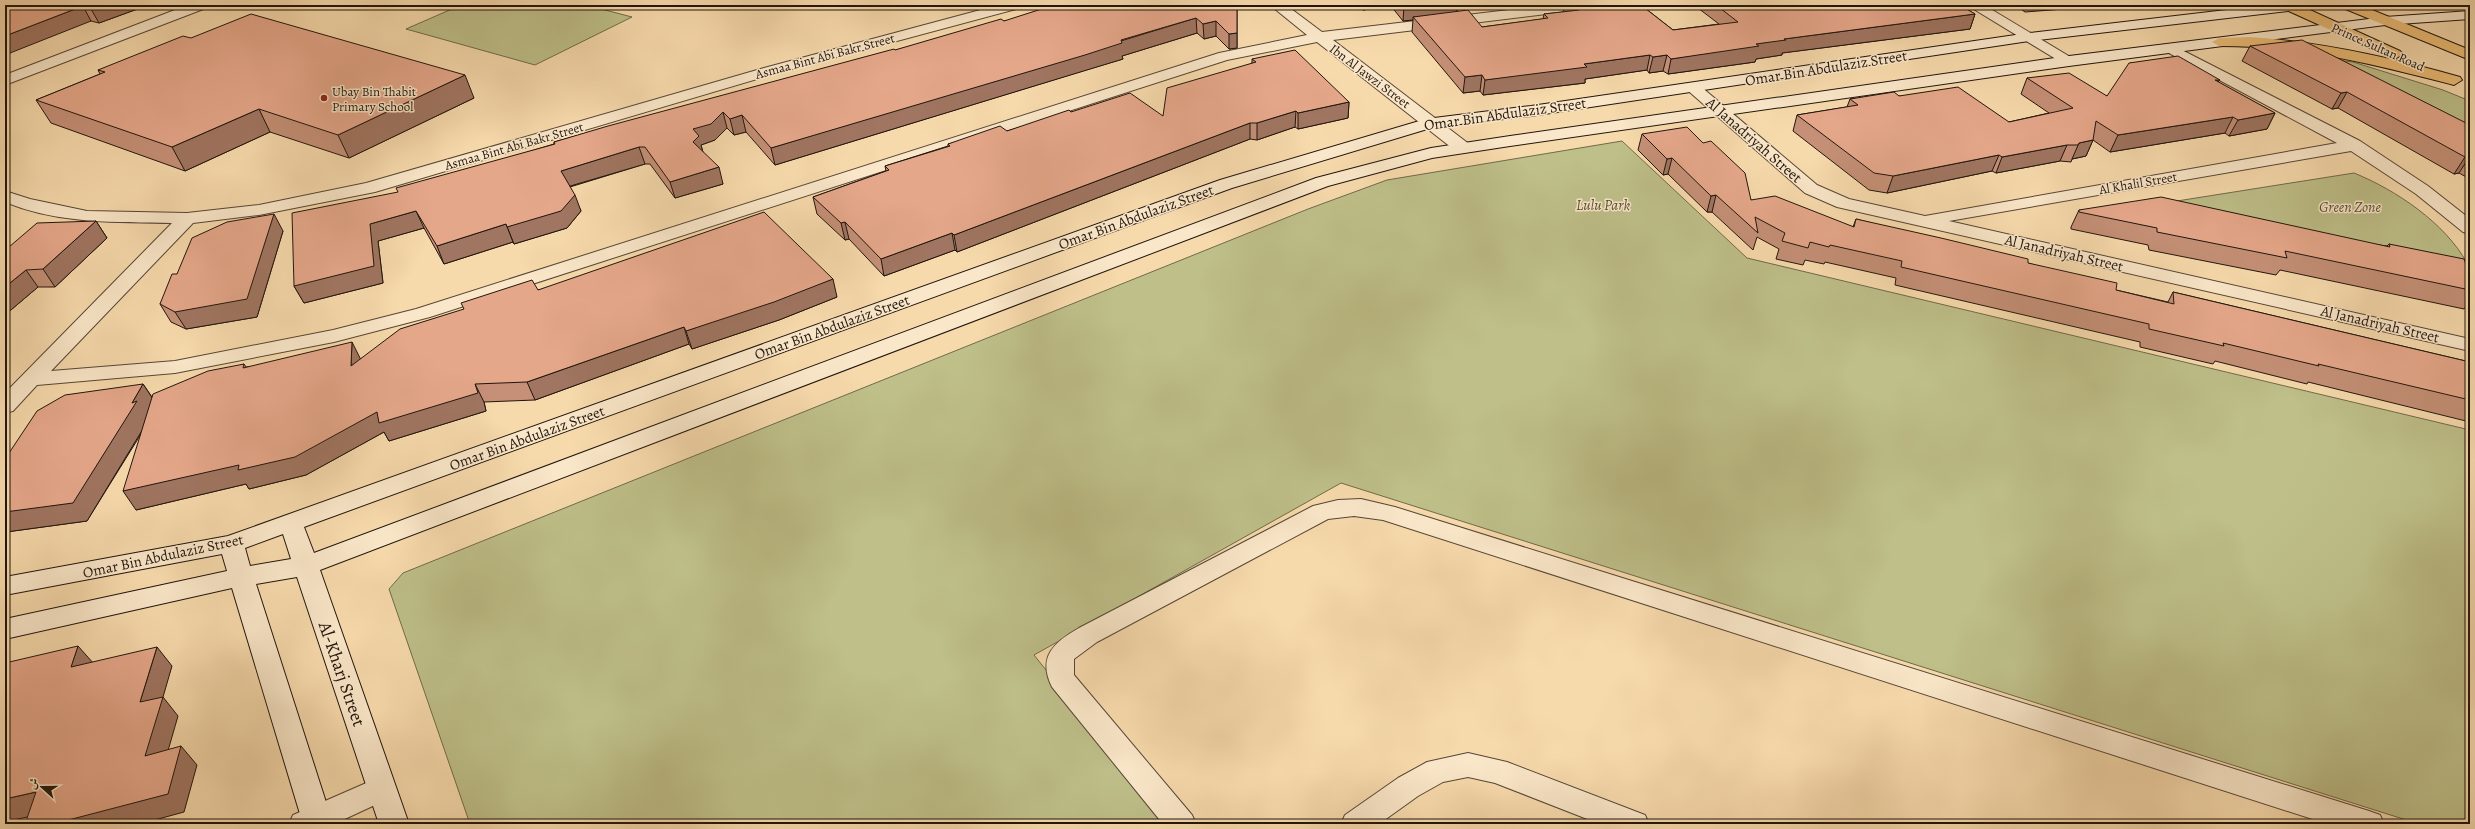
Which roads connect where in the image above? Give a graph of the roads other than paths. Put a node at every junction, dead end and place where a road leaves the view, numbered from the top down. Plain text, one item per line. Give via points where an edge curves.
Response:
1 (201, 5) edge
2 (1277, 5) edge
3 (1588, 5) edge
4 (1974, 5) edge
5 (2306, 5) edge
6 (2348, 5) edge
7 (1007, 6) edge
8 (2289, 6) edge
9 (1523, 9) edge
10 (2219, 10) edge
11 (2470, 15) edge
12 (2385, 21) junction
13 (2334, 28) junction
14 (1319, 37) junction
15 (2029, 37) junction
16 (2219, 42) junction
17 (2172, 49) junction
18 (2470, 55) edge
19 (2069, 62) junction
20 (5, 80) edge
21 (2454, 80) junction
22 (2470, 86) edge
23 (1694, 88) junction
24 (1721, 112) junction
25 (1432, 122) junction
26 (2354, 145) junction
27 (1463, 148) junction
28 (5, 196) edge
29 (187, 218) junction
30 (1922, 220) junction
31 (2470, 228) edge
32 (2470, 345) edge
33 (31, 379) junction
34 (5, 406) edge
35 (290, 523) junction
36 (231, 544) junction
37 (305, 566) junction
38 (241, 577) junction
39 (5, 586) edge
40 (5, 629) edge
41 (380, 789) junction
42 (313, 822) edge
43 (394, 824) edge
44 (1181, 824) edge
45 (1356, 824) edge
46 (1634, 824) edge
47 (2369, 824) edge

1 - 20 street
2 - 14 street, Ibn Al Jawzi Street
3 - 9 street
4 - 15 street
5 - 8 street, Omar Bin Abdulaziz Street
6 - 12 main road, Prince Sultan Road
7 - 29 street, Asmaa Bint Abi Bakr Street via 769,71 370,188 259,210
8 - 10 street, Omar Bin Abdulaziz Street
8 - 13 main road, Prince Sultan Road
9 - 14 street
10 - 15 street, Omar Bin Abdulaziz Street
11 - 12 street
12 - 13 street
12 - 18 main road, Prince Sultan Road
13 - 16 street
13 - 21 main road, Prince Sultan Road
14 - 25 street, Ibn Al Jawzi Street
14 - 33 street via 1224,56 423,312 334,336 175,367
15 - 19 street
15 - 23 street, Omar Bin Abdulaziz Street
16 - 17 street
16 - 21 main road via 2260,41 2318,48
17 - 19 street
17 - 26 street
19 - 24 street
21 - 22 main road, Prince Sultan Road
23 - 24 street, Al Janadriyah Street
23 - 25 street, Omar Bin Abdulaziz Street
24 - 27 street
24 - 30 street, Al Janadriyah Street via 1811,189 1843,203
25 - 27 street, Ibn Al Jawzi Street
25 - 35 street, Omar Bin Abdulaziz Street via 1219,187
26 - 30 street, Al Khalil Street
26 - 31 street via 2422,190
27 - 37 street via 1430,153 1322,182
28 - 29 street, Asmaa Bint Abi Bakr Street via 25,204 87,216
29 - 33 street
30 - 32 street, Al Janadriyah Street
33 - 34 street
35 - 36 street, Omar Bin Abdulaziz Street
35 - 37 street, Al-Kharj Street
36 - 38 street
36 - 39 street, Omar Bin Abdulaziz Street
37 - 38 street
37 - 41 street, Al-Kharj Street
38 - 40 street
38 - 42 street
41 - 42 street
41 - 43 street, Al-Kharj Street
44 - 47 street via 1062,679 1058,667 1062,656 1071,646 1095,632 1321,512 1344,506 1363,506 1387,513
45 - 46 street via 1408,787 1437,771 1468,765 1497,771

